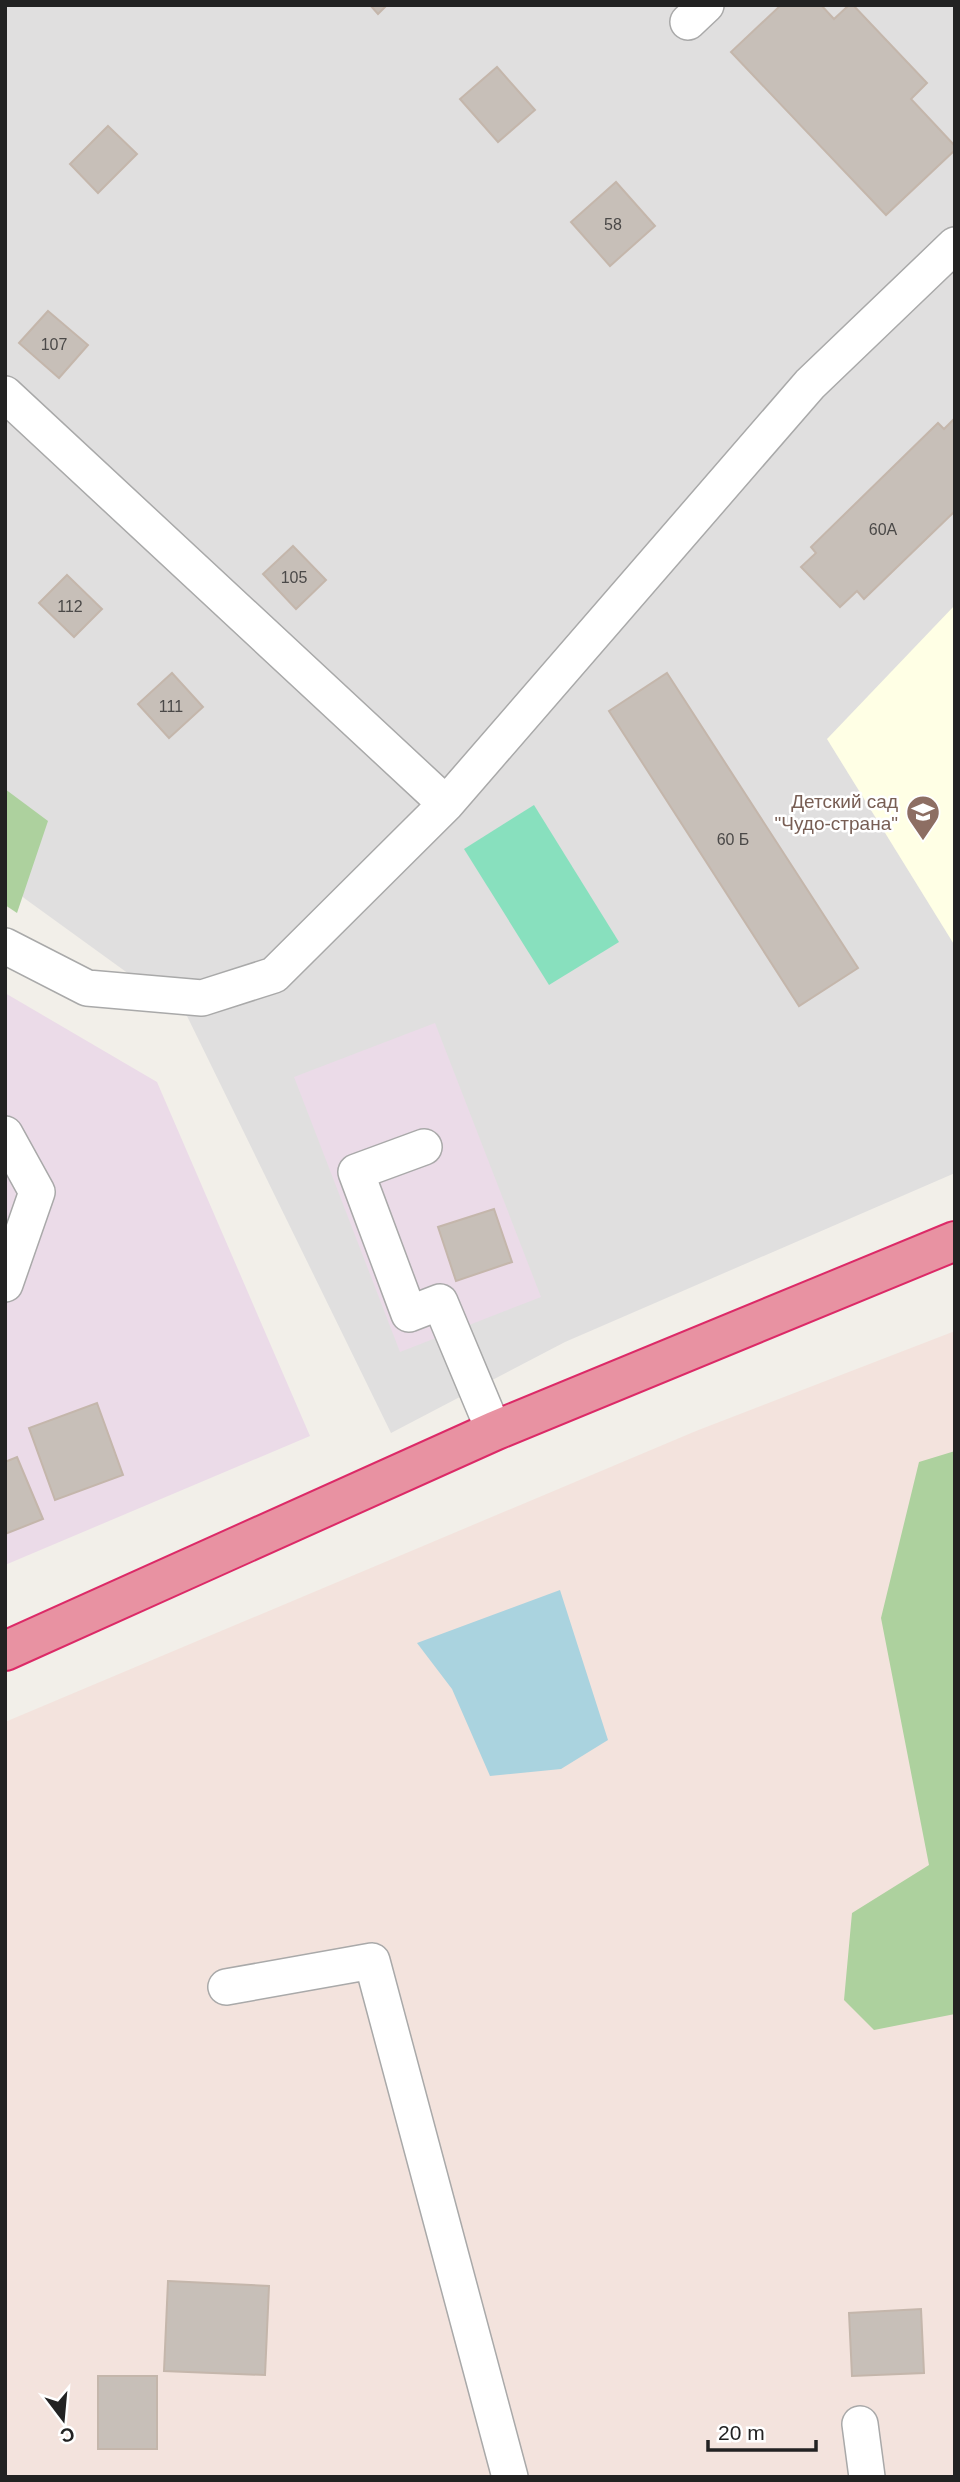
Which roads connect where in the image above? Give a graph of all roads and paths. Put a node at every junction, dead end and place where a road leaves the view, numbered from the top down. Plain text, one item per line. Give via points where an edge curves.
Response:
1 (955, 245) edge
2 (5, 394) edge
3 (446, 804) junction
4 (5, 946) edge
5 (5, 1134) edge
6 (424, 1147) dead end
7 (955, 1241) edge
8 (5, 1284) edge
9 (494, 1431) junction
10 (5, 1651) edge
11 (226, 1987) dead end
12 (860, 2424) dead end
13 (510, 2477) edge
14 (867, 2477) edge

1 - 3 street via 810,384
2 - 3 street
3 - 4 street via 274,975 202,998 87,988
5 - 8 street via 37,1192
6 - 9 street via 356,1172 408,1314 440,1302
7 - 9 highway
9 - 10 highway
11 - 13 street via 372,1961
12 - 14 street

